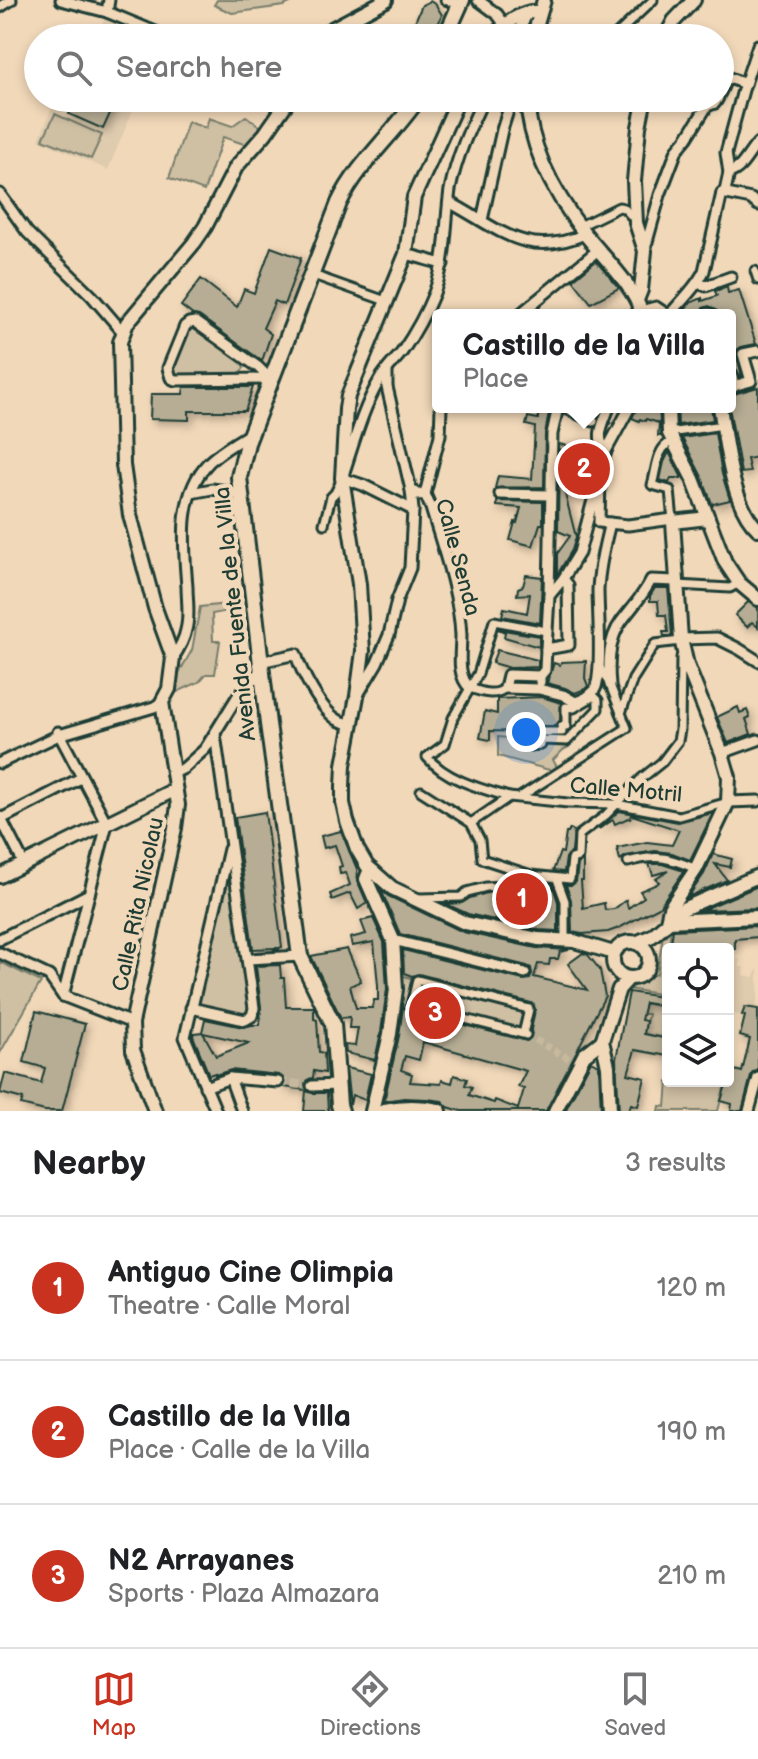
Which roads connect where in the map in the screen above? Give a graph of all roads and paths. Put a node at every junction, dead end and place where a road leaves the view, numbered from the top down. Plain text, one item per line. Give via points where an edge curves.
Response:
1 (11, 0) edge
2 (61, 0) edge
3 (109, 0) edge
4 (386, 0) edge
5 (445, 0) edge
6 (454, 0) edge
7 (462, 0) edge
8 (478, 0) edge
9 (653, 0) edge
10 (694, 0) edge
11 (0, 7) edge
12 (538, 8) edge
13 (107, 12) junction
14 (136, 24) edge
15 (341, 24) edge
16 (451, 24) edge
17 (504, 24) edge
18 (507, 24) edge
19 (628, 24) edge
20 (672, 24) edge
21 (758, 45) edge
22 (755, 67) edge
23 (734, 80) edge
24 (745, 84) junction
25 (280, 112) edge
26 (409, 112) edge
27 (453, 112) edge
28 (478, 112) edge
29 (508, 112) edge
30 (528, 112) edge
31 (642, 112) edge
32 (703, 112) edge
33 (758, 143) edge
34 (729, 173) junction
35 (722, 193) junction
36 (0, 194) edge
37 (449, 202) junction
38 (758, 205) edge
39 (482, 220) junction
40 (636, 221) junction
41 (583, 230) junction
42 (598, 250) junction
43 (645, 251) junction
44 (406, 254) junction
45 (443, 264) junction
46 (312, 275) junction
47 (731, 277) dead end
48 (698, 283) junction
49 (386, 301) junction
50 (526, 309) edge
51 (638, 309) edge
52 (639, 309) edge
53 (677, 309) edge
54 (122, 331) junction
55 (758, 351) edge
56 (387, 370) junction
57 (270, 379) junction
58 (736, 382) edge
59 (441, 413) edge
60 (557, 413) edge
61 (576, 413) edge
62 (583, 413) edge
63 (601, 413) edge
64 (605, 413) edge
65 (627, 413) edge
66 (669, 413) edge
67 (721, 413) edge
68 (593, 421) junction
69 (723, 425) junction
70 (250, 434) junction
71 (671, 437) junction
72 (606, 451) junction
73 (600, 471) junction
74 (342, 478) junction
75 (411, 490) junction
76 (191, 493) junction
77 (240, 493) junction
78 (425, 494) junction
79 (500, 494) dead end
80 (550, 495) junction
81 (413, 510) junction
82 (708, 518) junction
83 (673, 521) junction
84 (610, 523) junction
85 (324, 524) dead end
86 (758, 529) edge
87 (563, 579) junction
88 (677, 583) junction
89 (739, 583) junction
90 (549, 596) junction
91 (758, 599) edge
92 (546, 631) junction
93 (681, 639) junction
94 (546, 649) junction
95 (173, 658) junction
96 (758, 661) edge
97 (598, 664) junction
98 (261, 666) junction
99 (540, 676) junction
100 (610, 685) junction
101 (470, 688) junction
102 (505, 688) junction
103 (539, 689) junction
104 (357, 696) junction
105 (162, 702) junction
106 (621, 713) junction
107 (350, 724) junction
108 (531, 732) joint
109 (59, 733) junction
110 (215, 734) junction
111 (758, 740) edge
112 (722, 753) junction
113 (0, 763) edge
114 (172, 774) junction
115 (81, 778) junction
116 (174, 790) junction
117 (421, 791) dead end
118 (509, 797) junction
119 (520, 797) junction
120 (758, 801) edge
121 (728, 802) junction
122 (616, 804) junction
123 (0, 818) edge
124 (471, 823) junction
125 (107, 824) junction
126 (231, 842) junction
127 (628, 862) dead end
128 (24, 864) junction
129 (696, 869) junction
130 (374, 872) junction
131 (0, 876) edge
132 (758, 876) edge
133 (545, 877) junction
134 (557, 879) junction
135 (219, 893) junction
136 (89, 894) junction
137 (238, 894) junction
138 (414, 898) junction
139 (758, 917) edge
140 (667, 921) junction
141 (0, 939) edge
142 (393, 940) junction
143 (569, 941) junction
144 (642, 946) junction
145 (0, 953) edge
146 (614, 953) junction
147 (300, 956) junction
148 (248, 959) junction
149 (525, 973) dead end
150 (624, 976) junction
151 (63, 996) junction
152 (191, 1008) junction
153 (132, 1023) junction
154 (524, 1034) joint
155 (602, 1041) junction
156 (230, 1078) junction
157 (758, 1078) edge
158 (278, 1082) tunnel mouth
159 (338, 1085) junction
160 (312, 1086) tunnel mouth
161 (205, 1087) junction
162 (155, 1111) edge
163 (216, 1111) edge
164 (242, 1111) edge
165 (341, 1111) edge
166 (372, 1111) edge
167 (384, 1111) edge
168 (439, 1111) edge
169 (555, 1111) edge
170 (610, 1111) edge
171 (749, 1111) edge

1 - 11 street
2 - 13 street
3 - 13 street
4 - 15 street
5 - 6 street
7 - 16 main road
8 - 17 street
9 - 19 street
10 - 20 street
12 - 18 street
13 - 14 street
21 - 22 street
22 - 24 street
23 - 24 street
24 - 34 street via 726,153
25 - 54 street via 236,167 194,243
26 - 46 main road, Avenida Fuente de la Villa via 346,188
27 - 44 street via 414,197
28 - 37 street via 458,159
29 - 39 street
30 - 41 street via 561,199
31 - 40 street via 634,181
32 - 43 street via 677,150
33 - 34 street
34 - 35 street
35 - 38 street
35 - 48 street
36 - 54 street via 27,232
37 - 39 street
37 - 45 street
39 - 41 street via 532,244 570,241
40 - 41 street via 619,207
40 - 43 street
41 - 42 street
42 - 50 street
42 - 51 street
43 - 52 street
44 - 45 street
44 - 49 street
45 - 56 street via 425,314
46 - 49 street
46 - 57 main road, Avenida Fuente de la Villa
47 - 48 street via 706,286
48 - 53 street
49 - 74 street via 348,396
54 - 95 street via 123,465 130,515
55 - 58 street via 743,354 751,381
56 - 74 street via 366,408
56 - 75 street
57 - 57 street via 195,322 185,326 168,371 175,380
57 - 70 main road, Avenida Fuente de la Villa
59 - 78 street
60 - 80 street
61 - 68 street
62 - 68 street
63 - 68 street
64 - 72 street via 599,436
65 - 72 street
66 - 71 street
67 - 69 street
69 - 71 street
69 - 86 street via 736,492
70 - 76 street via 208,463
70 - 77 main road, Avenida Fuente de la Villa
71 - 82 street
71 - 83 street via 660,450 652,485 670,490
72 - 73 street
73 - 84 street via 599,522
73 - 87 street via 582,546
74 - 81 street
74 - 85 street
74 - 104 street via 361,600 363,651
75 - 78 street, Calle Senda
75 - 81 street
76 - 77 street
76 - 95 street via 185,522 187,628
77 - 98 main road, Avenida Fuente de la Villa
78 - 101 street, Calle Senda via 460,617 461,673
79 - 80 street
80 - 90 street
81 - 104 street via 410,568 389,635
82 - 83 street
82 - 89 street
83 - 84 street
83 - 88 street
84 - 97 street via 600,560
87 - 90 street
87 - 94 street via 568,585 569,645
88 - 89 street via 730,588
88 - 93 street
88 - 100 street via 651,580 620,623 610,652
89 - 91 street
90 - 92 street
92 - 94 street
92 - 101 street via 494,621
93 - 96 street via 717,638
93 - 106 street via 655,644 633,679
93 - 112 street
93 - 122 street via 678,741
94 - 99 street
95 - 105 street
97 - 100 street
97 - 103 street via 595,688 579,702
98 - 107 street via 296,654 332,715
98 - 110 street
98 - 147 main road, Avenida Fuente de la Villa
99 - 102 street via 508,675
99 - 103 street
100 - 106 street
101 - 102 street via 490,693
101 - 118 street, Calle Motril via 445,744 427,757 463,781
102 - 103 street
104 - 107 street
105 - 109 street
105 - 114 street, Calle Rita Nicolau
106 - 119 street, Calle Motril via 627,728
107 - 130 street via 343,803 357,849
108 - 108 street via 531,746 541,745 541,740 567,741 598,709 598,700 594,696 566,707 562,732
109 - 113 street
109 - 115 street
110 - 114 street via 205,749
110 - 126 street
111 - 112 street
112 - 121 street via 729,777
114 - 116 street, Calle Rita Nicolau
115 - 123 street
115 - 125 street
116 - 125 street
116 - 153 street, Calle Rita Nicolau via 175,828
117 - 124 street
118 - 119 street, Calle Motril
118 - 124 street
119 - 122 street, Calle Motril
120 - 121 street
121 - 122 street, Calle Motril via 679,816
121 - 129 street
122 - 134 street via 579,835 570,879
123 - 128 street
124 - 133 street via 482,859
125 - 128 street
125 - 136 street
126 - 135 street
126 - 137 street
127 - 129 street via 658,857
128 - 131 street
129 - 140 street
130 - 138 street
130 - 142 street via 366,879
132 - 140 street
133 - 134 street
133 - 138 street via 534,884 486,887 461,897
134 - 143 street
135 - 137 street via 229,888
135 - 152 street
136 - 141 street
136 - 151 street
137 - 148 street
138 - 143 street via 465,923
139 - 140 street
140 - 144 street
142 - 149 street
142 - 166 street via 395,1006
143 - 146 street
144 - 146 street via 627,942
144 - 150 street via 650,961 645,972
145 - 151 street via 49,976
146 - 150 street via 613,964
147 - 148 street
147 - 159 main road, Avenida Fuente de la Villa via 333,1024
148 - 152 street via 252,1016 245,1020
150 - 155 street
151 - 153 street
152 - 161 street via 185,1037
153 - 162 street, Calle Rita Nicolau via 133,1050
154 - 154 street via 411,1005 417,980 529,1009
155 - 169 street via 584,1055
155 - 170 street
156 - 158 street
156 - 161 street
156 - 164 street
157 - 171 street
159 - 160 street
159 - 165 main road, Avenida Fuente de la Villa
161 - 163 street
167 - 168 main road

